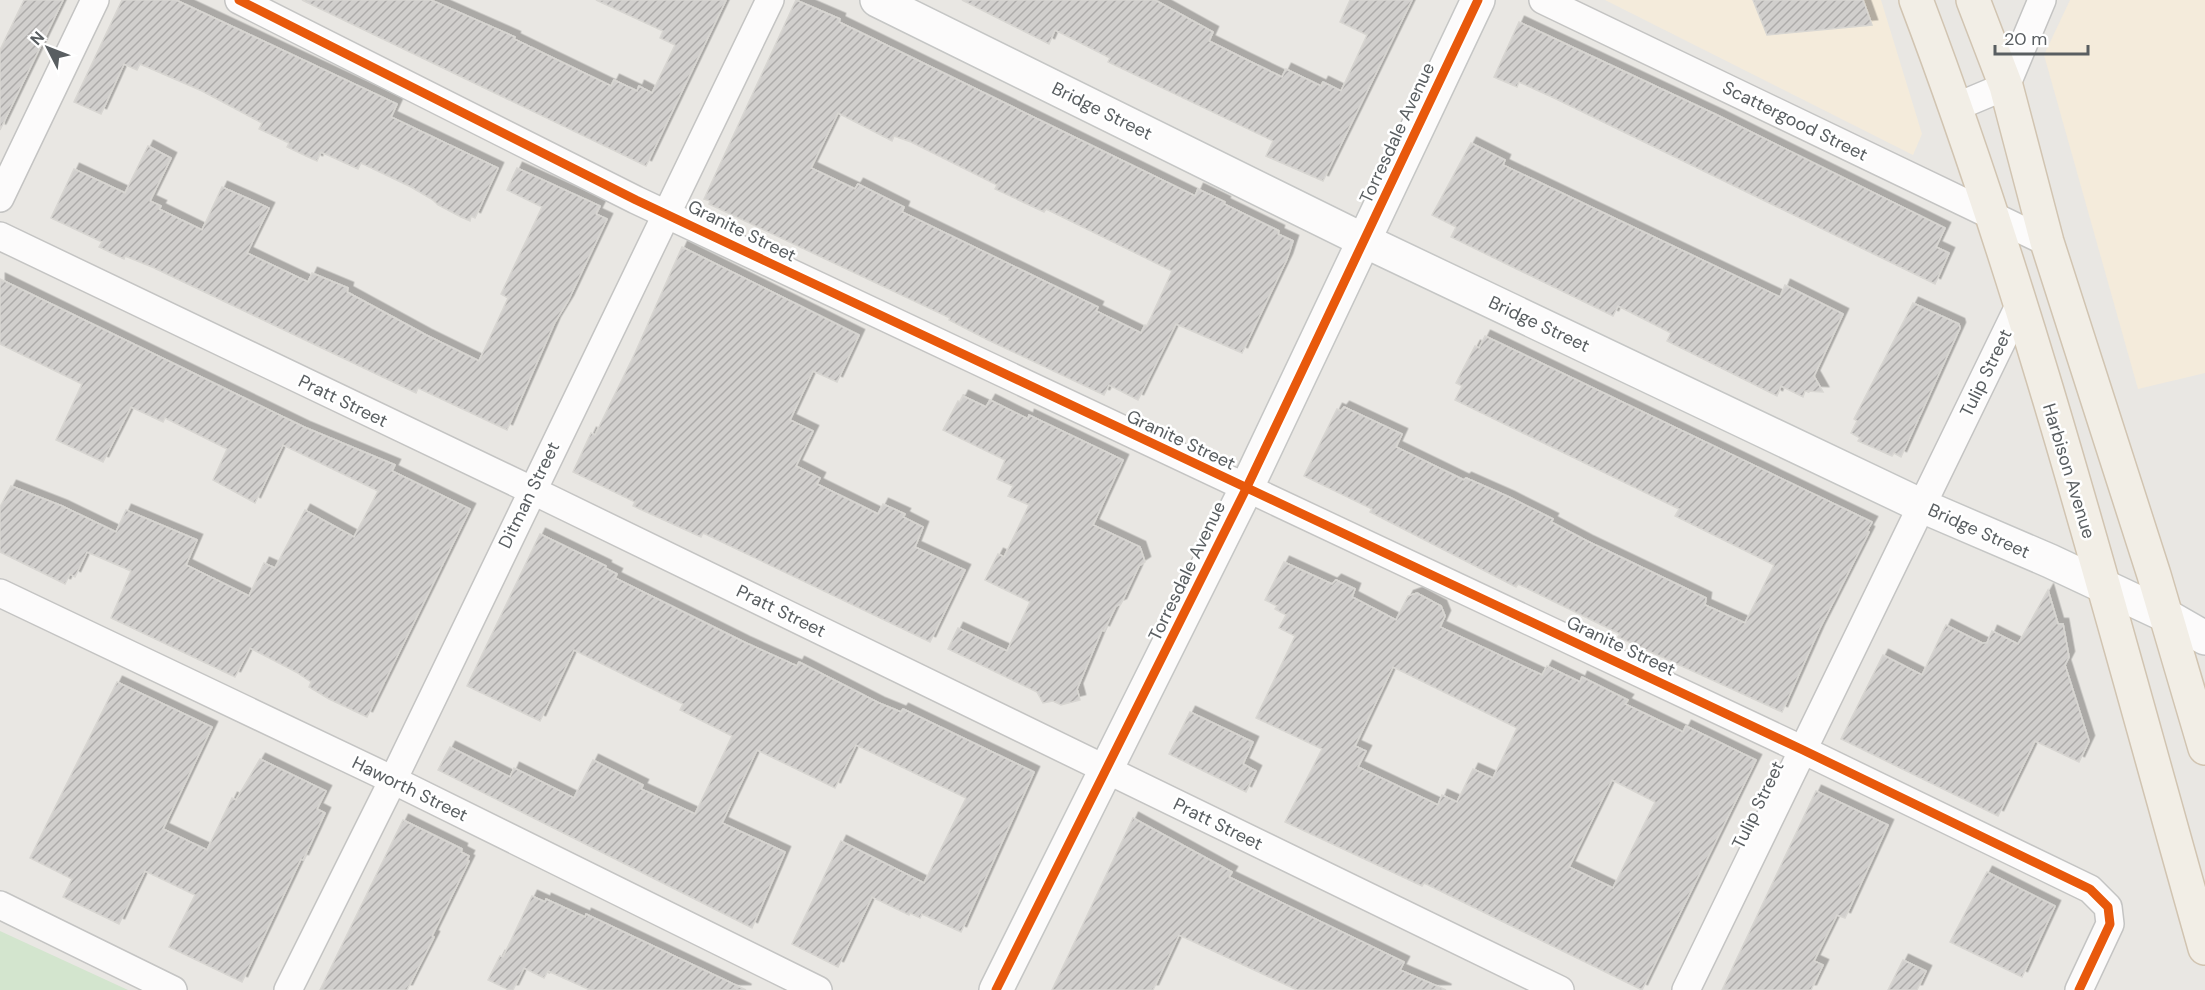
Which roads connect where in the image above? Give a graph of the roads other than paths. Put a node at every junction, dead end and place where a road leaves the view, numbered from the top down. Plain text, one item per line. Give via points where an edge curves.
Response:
1 (95, 0) edge
2 (239, 0) edge
3 (770, 0) edge
4 (877, 0) edge
5 (1478, 0) edge
6 (1543, 0) edge
7 (1916, 0) edge
8 (1973, 0) edge
9 (2042, 0) edge
10 (2006, 86) junction
11 (1956, 107) junction
12 (0, 198) edge
13 (666, 212) junction
14 (1993, 216) junction
15 (0, 236) edge
16 (1365, 241) junction
17 (2047, 242) junction
18 (2019, 306) junction
19 (1246, 489) junction
20 (531, 490) junction
21 (1922, 506) junction
22 (2103, 587) junction
23 (0, 593) edge
24 (2165, 615) junction
25 (2205, 638) edge
26 (2205, 748) edge
27 (1803, 750) junction
28 (1106, 770) junction
29 (393, 780) junction
30 (0, 905) edge
31 (2205, 948) edge
32 (173, 990) edge
33 (288, 990) edge
34 (818, 990) edge
35 (996, 990) edge
36 (1560, 990) edge
37 (1686, 990) edge
38 (2079, 990) edge

1 - 12 street
2 - 13 street, Granite Street
3 - 13 street, Ditman Street
4 - 16 main road, Bridge Street
5 - 16 main road, Torresdale Avenue
6 - 14 street, Scattergood Street
7 - 11 main road, Harbison Avenue
8 - 10 main road
9 - 10 street
10 - 11 street
10 - 17 main road
11 - 14 main road, Harbison Avenue
13 - 19 street, Granite Street
13 - 20 street, Ditman Street
14 - 17 street, Scattergood Street
14 - 18 main road, Harbison Avenue
15 - 20 street, Pratt Street
16 - 19 main road, Torresdale Avenue
16 - 21 main road, Bridge Street
17 - 24 main road
18 - 21 street, Tulip Street
18 - 22 main road, Harbison Avenue
19 - 27 street, Granite Street
19 - 28 main road, Torresdale Avenue
20 - 28 street, Pratt Street
20 - 29 street, Ditman Street
21 - 22 main road, Bridge Street
21 - 27 street, Tulip Street
22 - 24 main road, Bridge Street
22 - 31 main road, Harbison Avenue
23 - 29 street, Haworth Street
24 - 25 main road, Bridge Street
24 - 26 main road
27 - 37 street, Tulip Street
27 - 38 street, Granite Street via 2090,889 2108,907 2110,924
28 - 35 main road, Torresdale Avenue
28 - 36 street, Pratt Street
29 - 33 street, Ditman Street
29 - 34 street, Haworth Street
30 - 32 street

